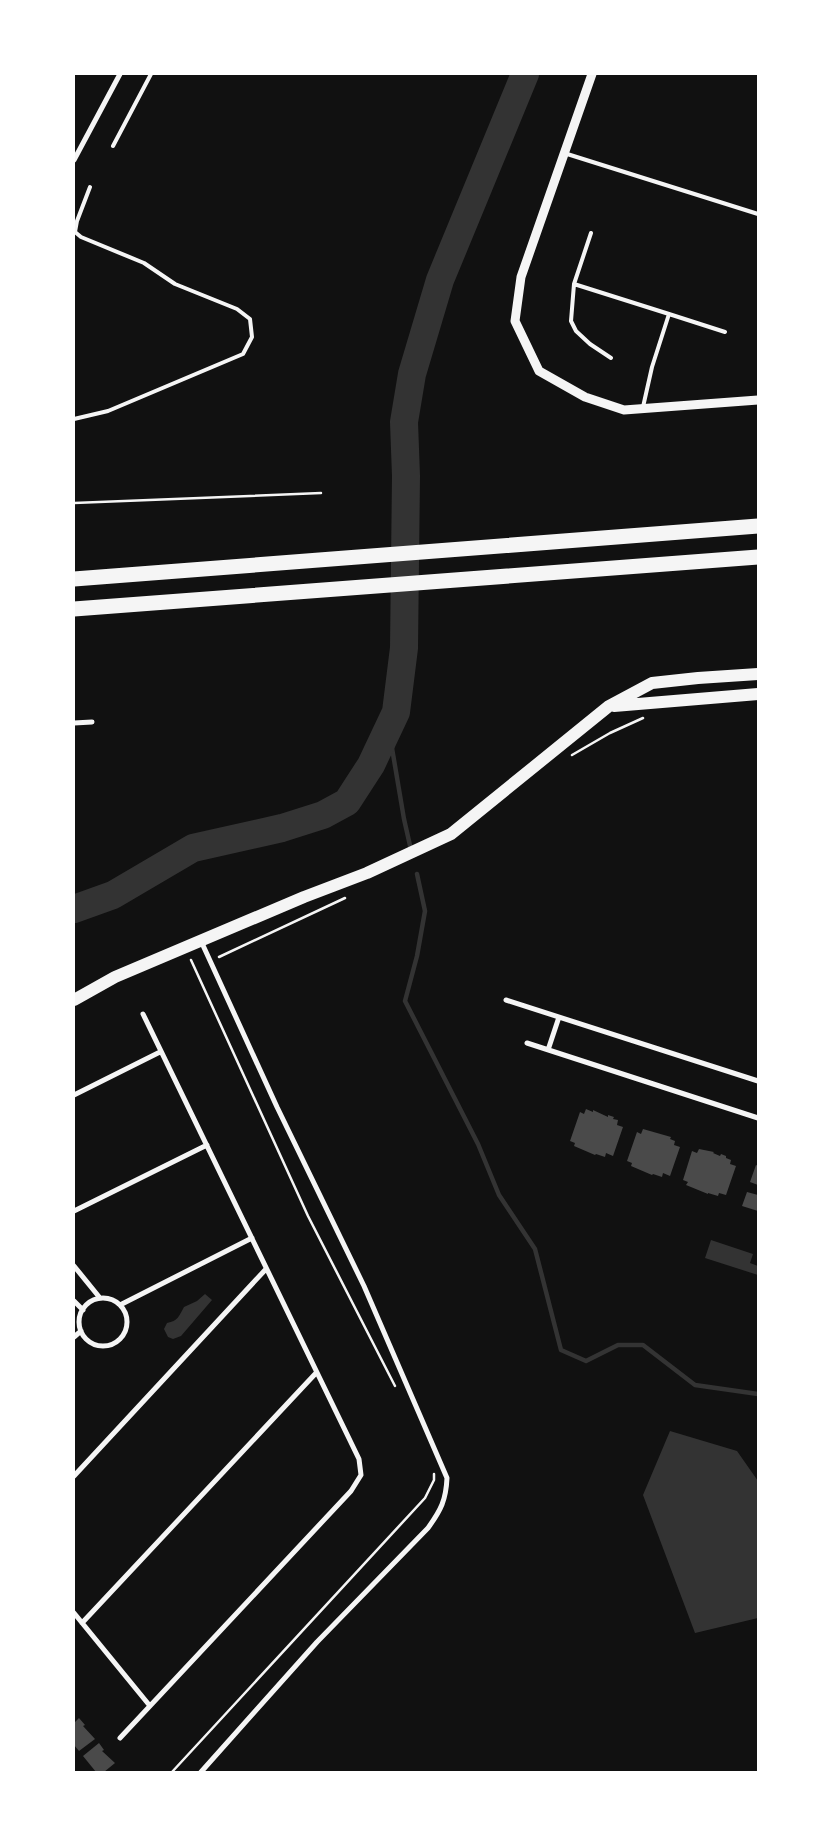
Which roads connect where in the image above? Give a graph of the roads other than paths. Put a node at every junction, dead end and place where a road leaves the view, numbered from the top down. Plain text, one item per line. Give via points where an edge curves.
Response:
1 (120, 74) edge
2 (152, 74) edge
3 (592, 74) edge
4 (113, 146) dead end
5 (564, 153) junction
6 (74, 160) edge
7 (90, 187) dead end
8 (758, 214) edge
9 (591, 233) dead end
10 (574, 284) junction
11 (669, 314) junction
12 (725, 332) dead end
13 (611, 358) dead end
14 (758, 400) edge
15 (642, 408) junction
16 (74, 419) edge
17 (758, 526) edge
18 (758, 557) edge
19 (74, 579) edge
20 (74, 609) edge
21 (757, 674) edge
22 (755, 695) edge
23 (609, 706) junction
24 (92, 722) dead end
25 (74, 723) edge
26 (200, 940) junction
27 (74, 1000) edge
28 (506, 1000) dead end
29 (143, 1014) dead end
30 (559, 1017) junction
31 (527, 1043) dead end
32 (548, 1050) junction
33 (160, 1052) junction
34 (758, 1081) edge
35 (74, 1095) edge
36 (758, 1118) edge
37 (207, 1146) junction
38 (74, 1211) edge
39 (252, 1238) junction
40 (74, 1266) edge
41 (266, 1269) junction
42 (100, 1298) junction
43 (74, 1301) edge
44 (120, 1305) junction
45 (83, 1310) junction
46 (81, 1331) junction
47 (74, 1337) edge
48 (316, 1373) junction
49 (74, 1476) edge
50 (74, 1612) edge
51 (82, 1623) junction
52 (150, 1706) junction
53 (120, 1738) dead end
54 (201, 1772) edge

1 - 6 street
2 - 4 lane
3 - 5 street
5 - 8 lane
5 - 15 street via 521,277 515,321 540,370 585,397 624,410
7 - 16 lane via 75,232 144,263 176,284 236,309 250,319 252,337 243,354 108,411
9 - 10 lane
10 - 11 lane
10 - 13 lane via 571,321 576,331 590,344
11 - 12 lane
11 - 15 lane
14 - 15 street
17 - 19 highway
18 - 20 highway
21 - 22 main road via 749,680
21 - 23 main road via 652,683
22 - 23 main road
23 - 26 main road via 451,834 401,858
24 - 25 street
26 - 27 main road via 115,977
26 - 54 street via 364,1286 447,1478 446,1494 428,1528 317,1642
28 - 30 street
29 - 33 street
30 - 32 street
30 - 34 street
31 - 32 street
32 - 36 street
33 - 35 street
33 - 37 street
37 - 38 street
37 - 39 street
39 - 41 street
39 - 44 street
40 - 42 street
41 - 48 street
41 - 49 street
42 - 44 street
42 - 45 street
43 - 45 street
44 - 46 street via 125,1311 127,1326 120,1340 98,1345
45 - 46 street
46 - 47 street
48 - 51 street
48 - 52 street via 359,1459 361,1475 351,1491
50 - 51 street
51 - 52 street
52 - 53 street

